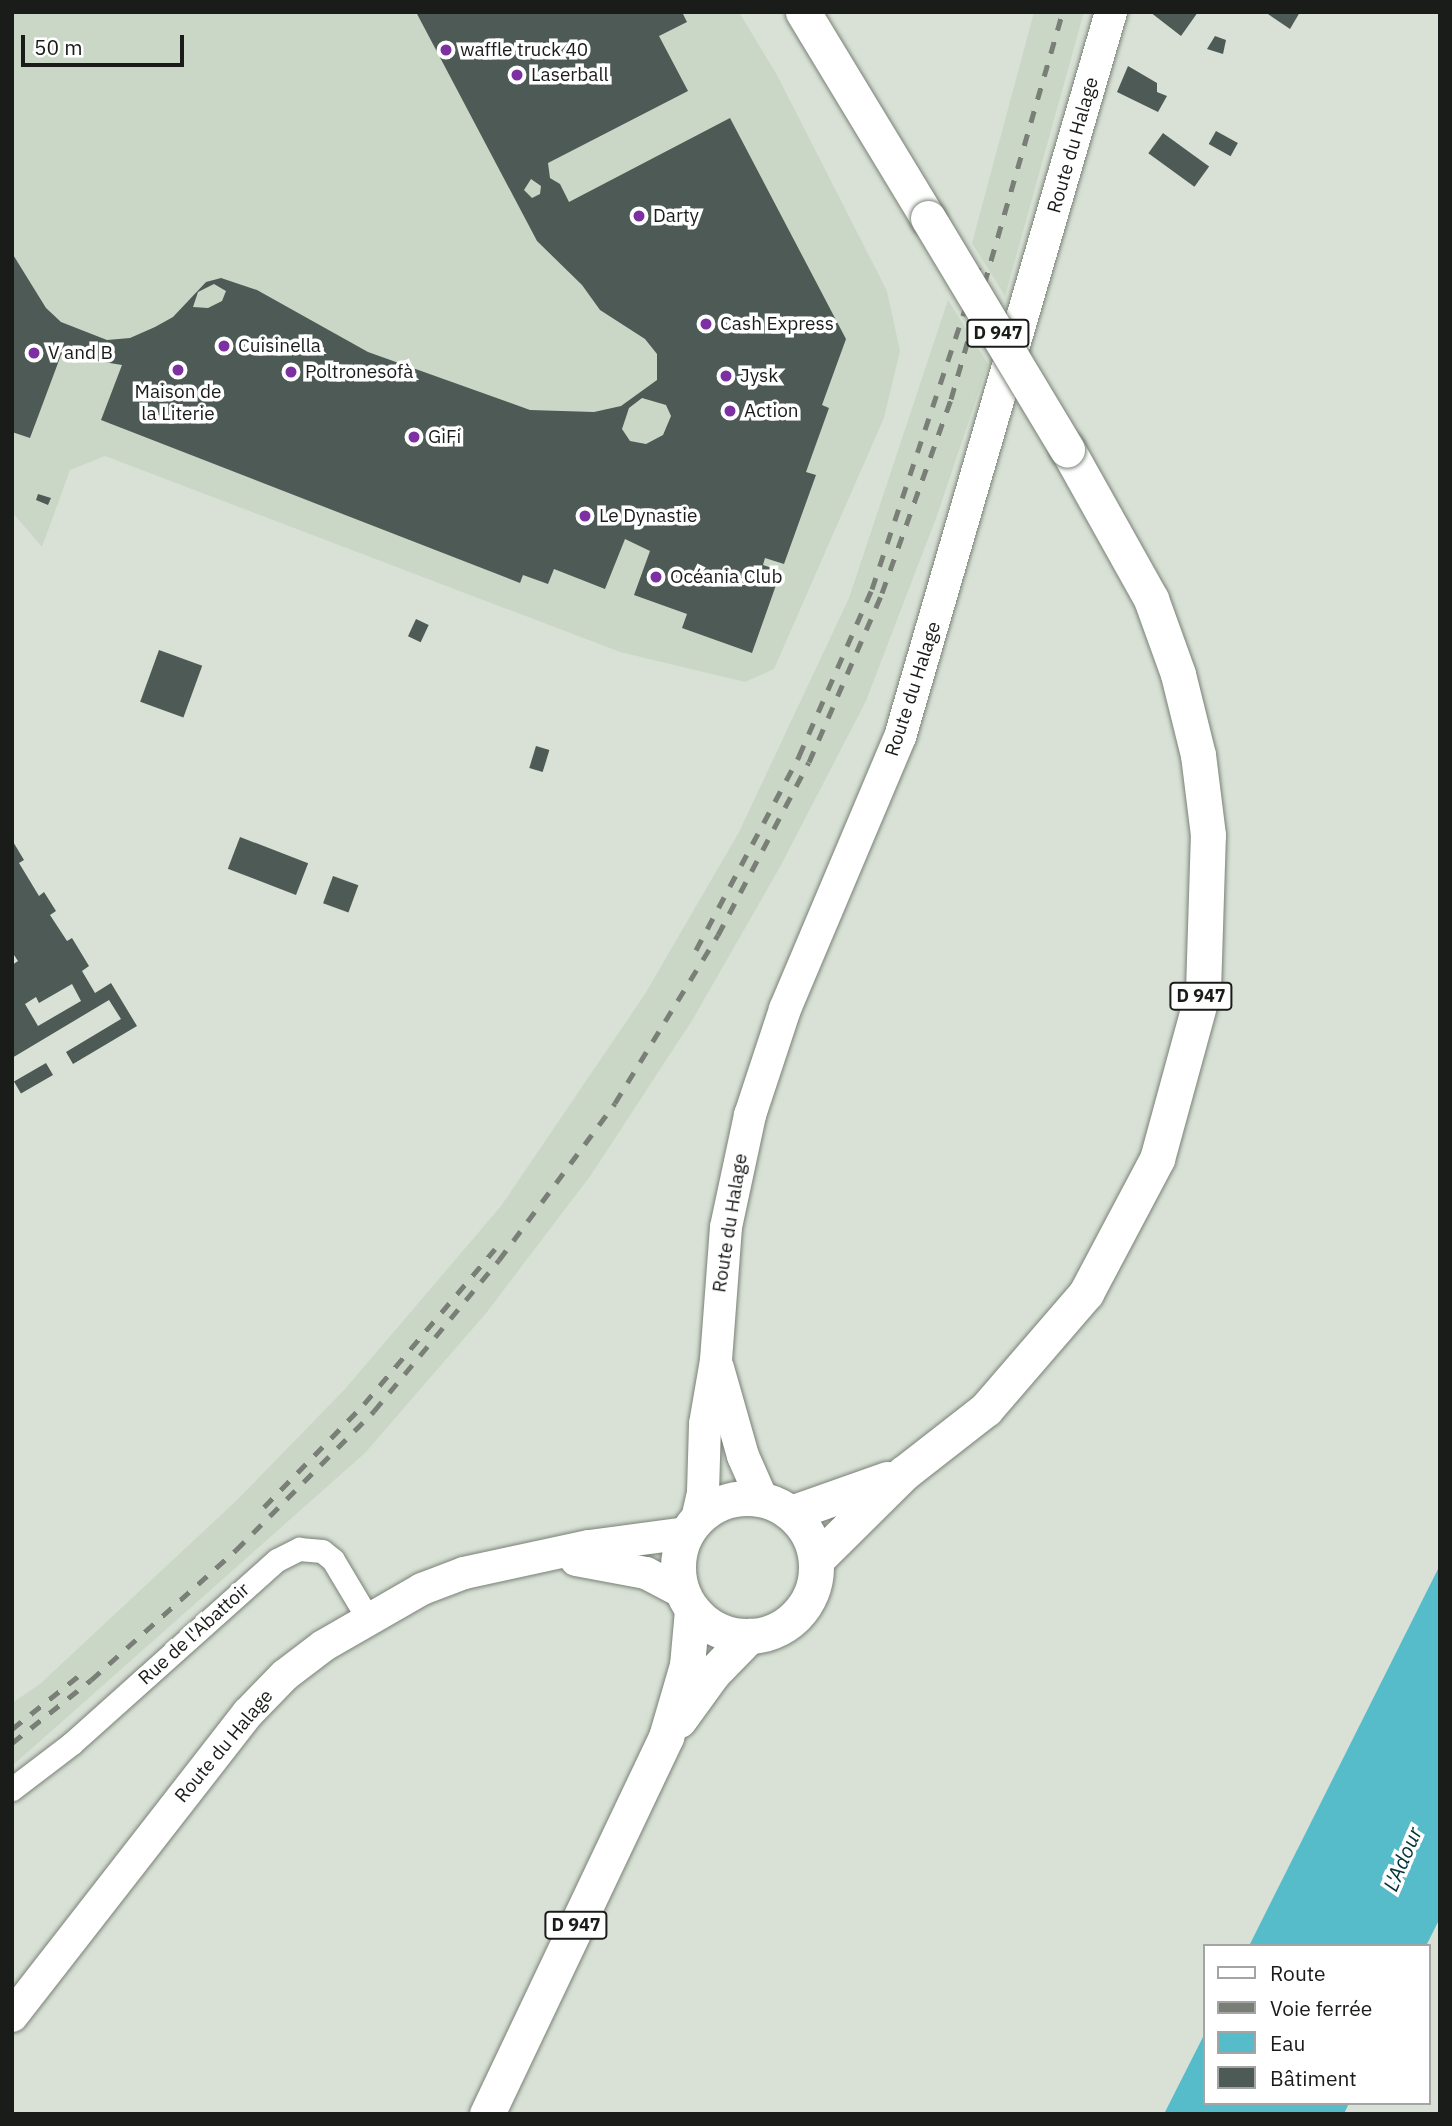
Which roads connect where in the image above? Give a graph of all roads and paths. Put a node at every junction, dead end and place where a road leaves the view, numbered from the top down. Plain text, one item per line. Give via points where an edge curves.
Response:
1 (803, 12) edge
2 (1111, 12) edge
3 (716, 1360) junction
4 (904, 1473) junction
5 (776, 1506) junction
6 (691, 1526) junction
7 (547, 1555) junction
8 (816, 1560) junction
9 (687, 1601) junction
10 (367, 1617) junction
11 (749, 1636) junction
12 (666, 1737) junction
13 (12, 1789) edge
14 (12, 2016) edge
15 (487, 2114) edge

1 - 4 main road, D 947, bridge via 1067,449 1151,599 1178,674 1198,755 1208,835 1203,991 1157,1159 1086,1293 986,1409
2 - 3 main road, Route du Halage via 900,737 785,1009 753,1103 726,1227
3 - 5 main road, Route du Halage via 743,1456
3 - 6 main road, Route du Halage
4 - 5 main road, D 947
4 - 8 main road, D 947
5 - 6 main road via 727,1500
5 - 8 main road via 812,1542
6 - 7 main road, Route du Halage
6 - 9 main road via 677,1562
7 - 9 main road, Route du Halage via 646,1573
7 - 10 main road, Route du Halage via 464,1573
8 - 11 main road via 810,1597 800,1613 768,1633
9 - 11 main road via 708,1625
9 - 12 main road, D 947 via 687,1665
10 - 13 street, Rue de l'Abattoir via 333,1560 322,1551 299,1549 277,1560 71,1744
10 - 14 main road, Route du Halage via 264,1695
11 - 12 main road, D 947 via 713,1672
12 - 15 main road, D 947

